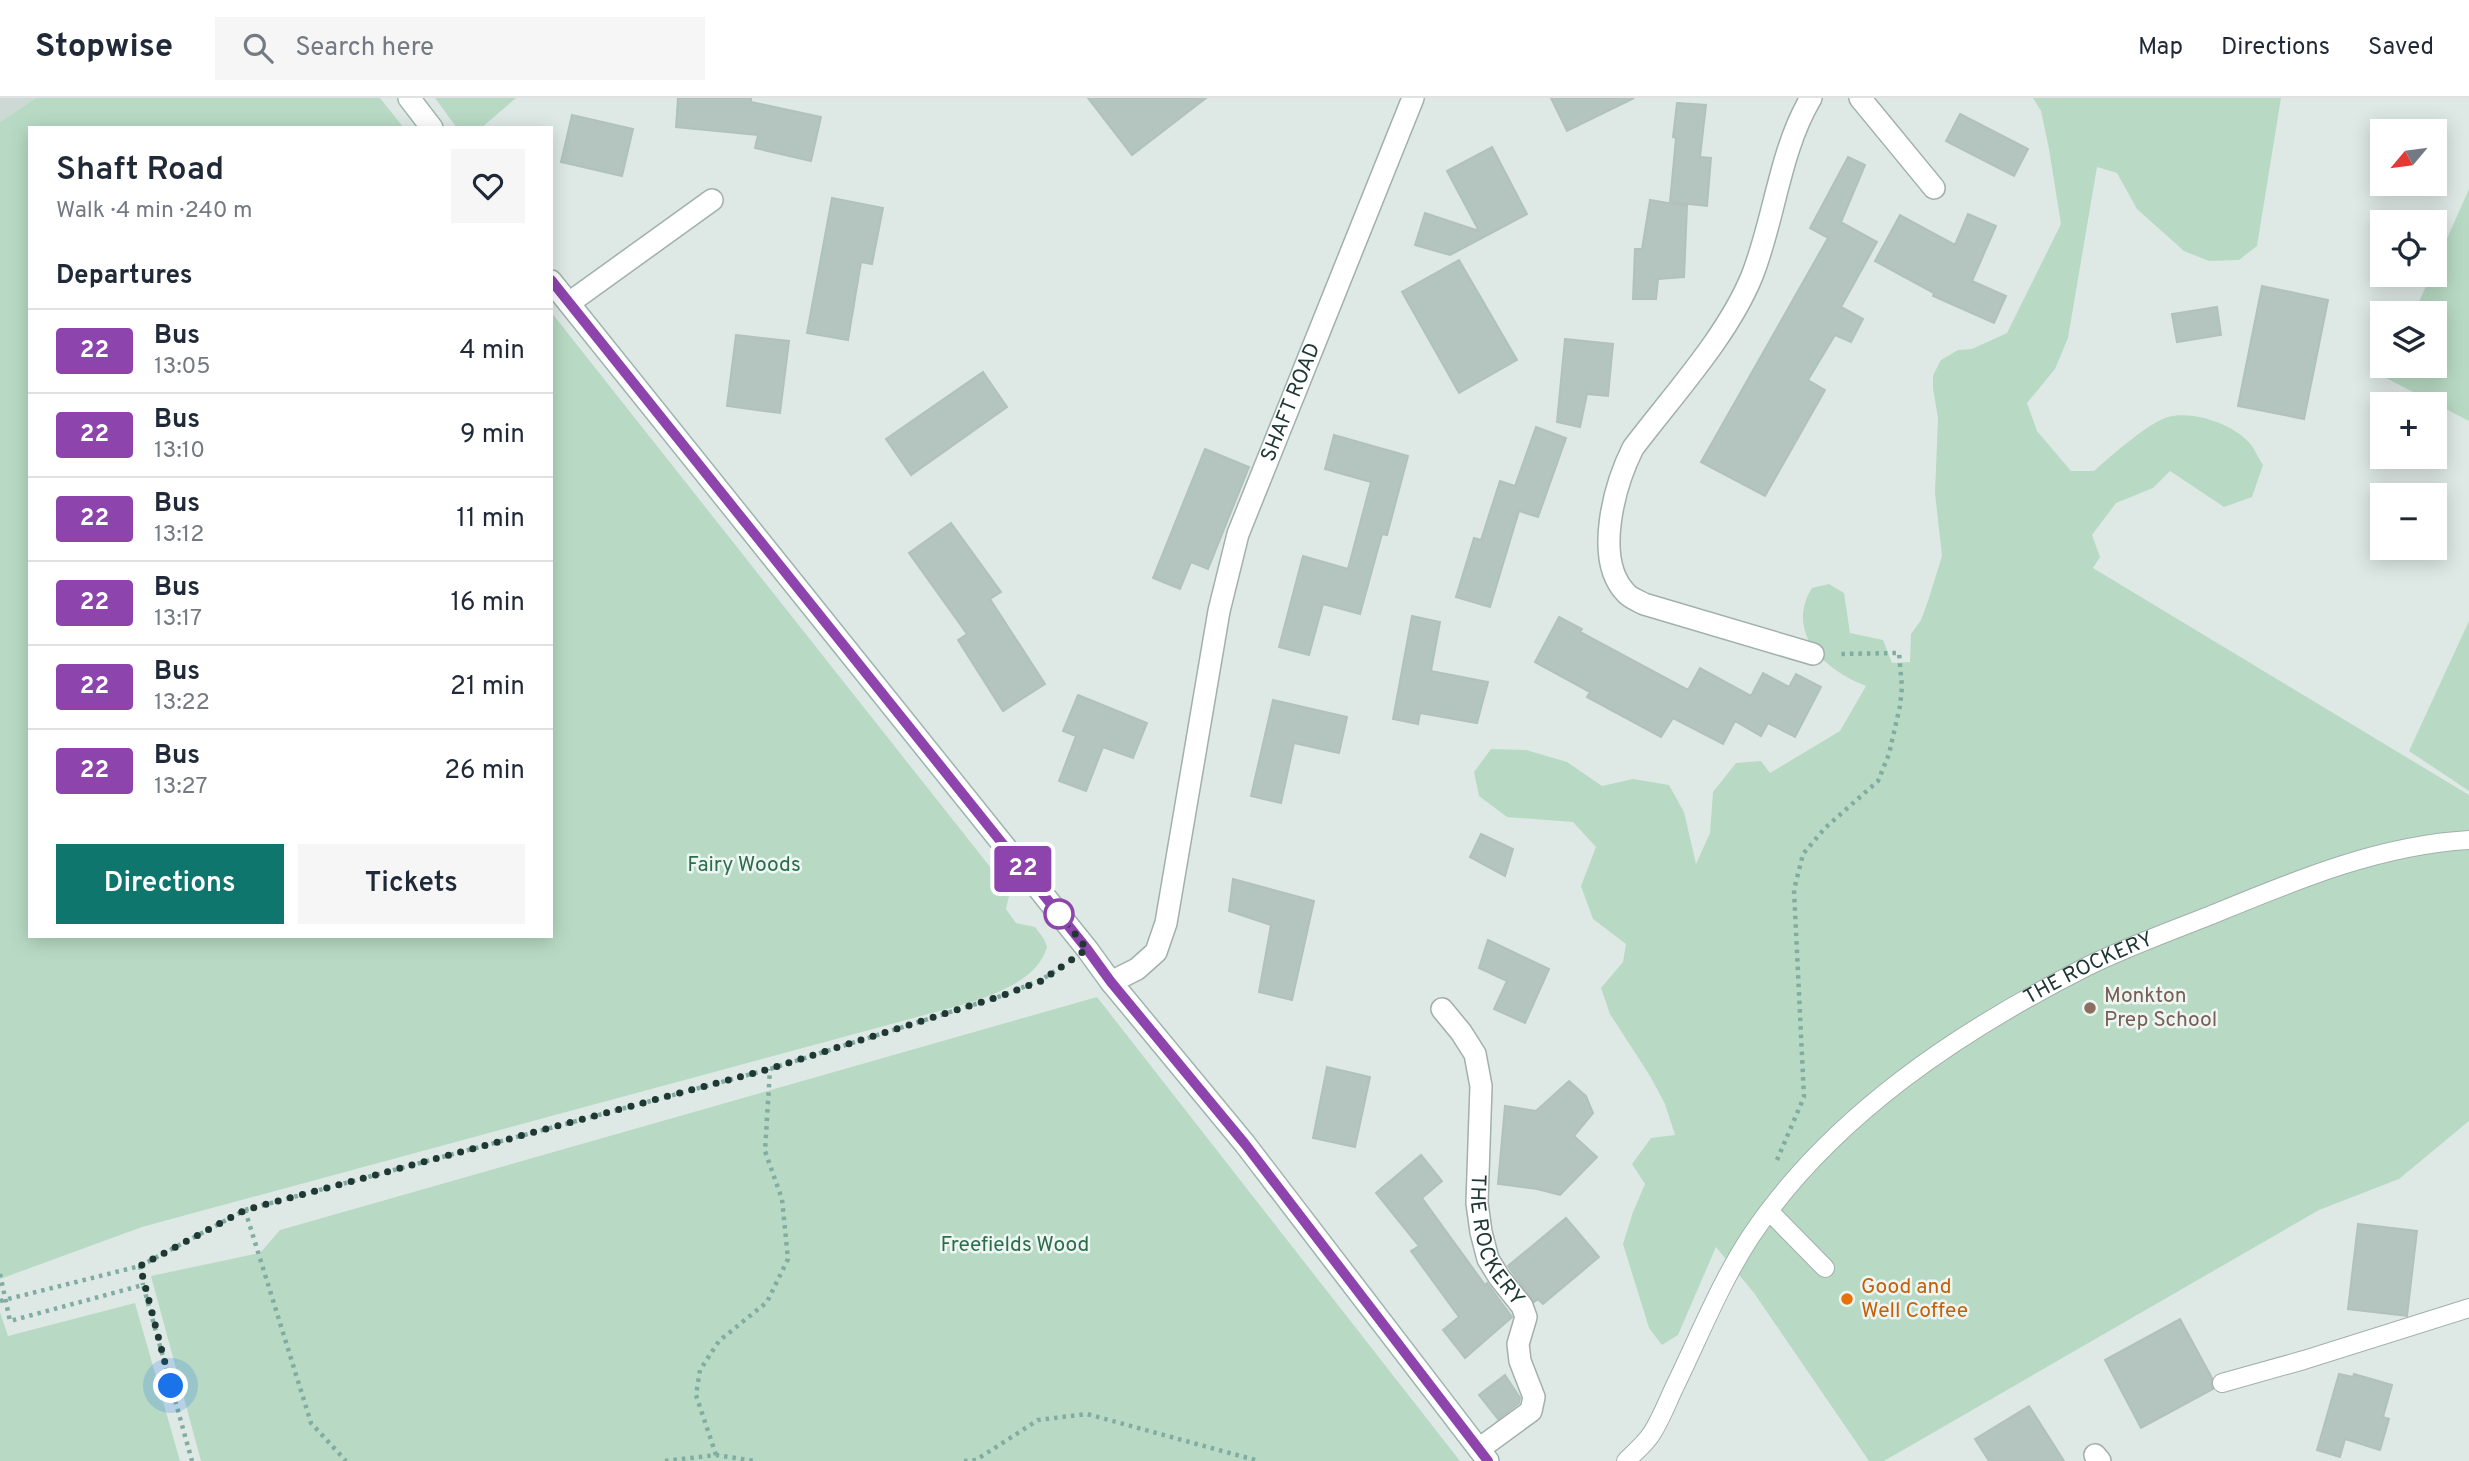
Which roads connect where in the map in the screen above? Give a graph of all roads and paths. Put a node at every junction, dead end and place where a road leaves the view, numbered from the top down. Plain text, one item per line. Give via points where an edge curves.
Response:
1 (409, 98) edge
2 (1413, 98) edge
3 (1811, 98) edge
4 (1860, 98) edge
5 (430, 126) edge
6 (1934, 188) dead end
7 (712, 200) dead end
8 (553, 283) edge
9 (569, 303) junction
10 (1813, 654) joint
11 (2469, 840) edge
12 (1087, 949) junction
13 (1111, 982) junction
14 (1442, 1009) dead end
15 (769, 1069) junction
16 (1773, 1167) dead end
17 (245, 1210) junction
18 (1770, 1212) junction
19 (140, 1266) junction
20 (1825, 1268) dead end
21 (0, 1274) edge
22 (143, 1285) junction
23 (3, 1301) edge
24 (2469, 1308) edge
25 (2222, 1383) dead end
26 (716, 1455) junction
27 (1484, 1455) edge
28 (192, 1461) edge
29 (346, 1461) edge
30 (665, 1461) edge
31 (755, 1461) edge
32 (964, 1461) edge
33 (1259, 1461) edge
34 (1626, 1461) edge

1 - 5 street
2 - 13 street, SHAFT ROAD via 1238,534 1219,611 1166,923 1156,952 1137,969
3 - 10 street via 1794,132 1753,274 1739,304 1633,448 1623,470 1613,503 1609,553 1614,576 1626,594 1644,604
4 - 6 street
7 - 9 street
8 - 9 street
9 - 12 street
10 - 16 path via 1899,653 1902,687 1889,754 1878,782 1825,828 1803,854 1794,890 1804,1097
11 - 18 lane, THE ROCKERY via 2392,851 2308,875 2090,965 1899,1082 1805,1168
12 - 13 street
12 - 15 path via 1041,981
13 - 27 street via 1245,1144
14 - 27 street, THE ROCKERY via 1475,1054 1481,1086 1477,1203 1481,1232 1488,1259 1522,1306 1520,1361 1534,1396 1531,1411
15 - 17 path
15 - 26 path via 765,1151 782,1199 788,1259 766,1302 719,1341 699,1370 696,1395
17 - 19 path
17 - 29 path via 311,1423
18 - 20 lane
18 - 34 lane, THE ROCKERY via 1714,1302 1651,1435
19 - 22 path
19 - 23 path
21 - 23 path
22 - 23 path via 10,1321
22 - 28 path
24 - 25 lane
26 - 30 path
26 - 31 path
32 - 33 path via 976,1460 1038,1420 1087,1415

